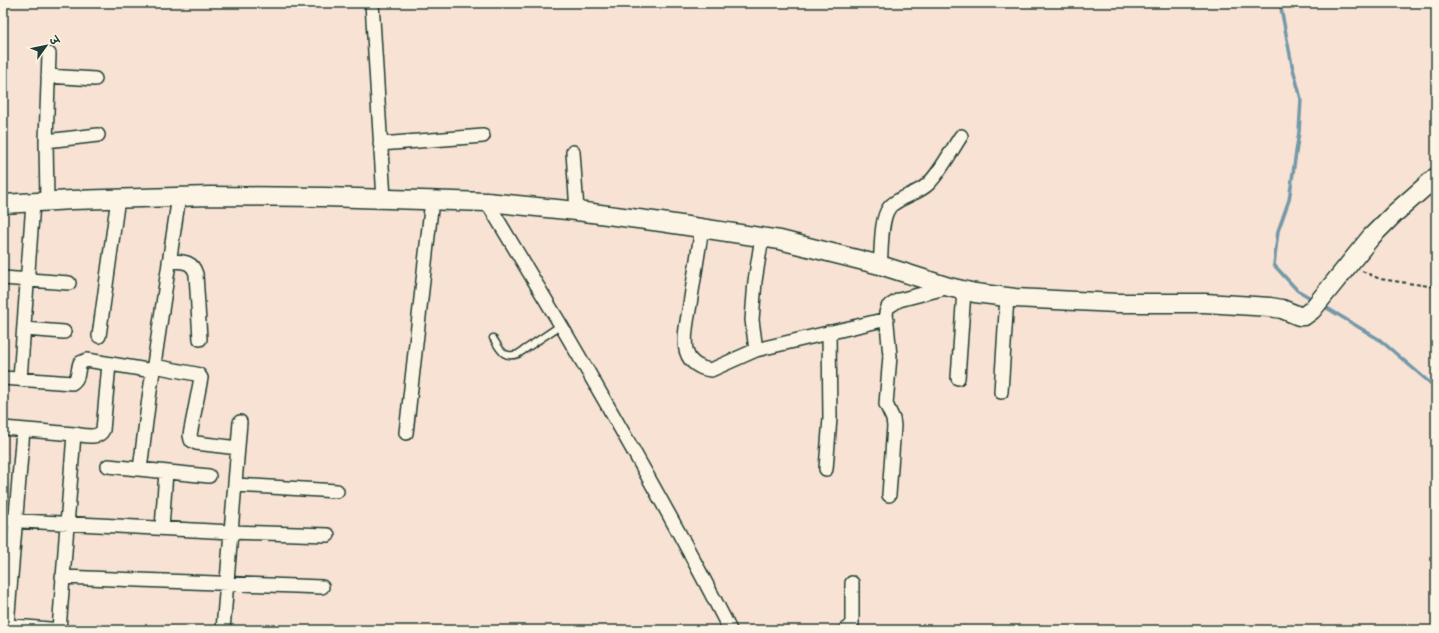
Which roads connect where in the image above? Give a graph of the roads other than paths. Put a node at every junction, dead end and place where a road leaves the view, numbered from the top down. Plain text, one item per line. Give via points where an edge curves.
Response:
1 (372, 3) edge
2 (49, 54) dead end
3 (48, 76) junction
4 (94, 79) dead end
5 (98, 135) dead end
6 (483, 136) dead end
7 (961, 136) dead end
8 (46, 141) junction
9 (380, 144) junction
10 (573, 152) dead end
11 (1436, 177) edge
12 (179, 196) junction
13 (118, 198) junction
14 (384, 199) junction
15 (432, 200) junction
16 (40, 202) junction
17 (487, 202) junction
18 (3, 204) edge
19 (577, 210) junction
20 (702, 228) junction
21 (762, 237) junction
22 (169, 261) junction
23 (880, 265) junction
24 (3, 278) edge
25 (27, 280) junction
26 (69, 283) dead end
27 (956, 289) junction
28 (1007, 297) junction
29 (887, 319) junction
30 (561, 325) junction
31 (24, 329) junction
32 (64, 332) dead end
33 (829, 332) junction
34 (99, 336) dead end
35 (493, 338) dead end
36 (200, 339) dead end
37 (756, 350) junction
38 (109, 364) junction
39 (153, 369) junction
40 (3, 378) edge
41 (958, 378) dead end
42 (20, 379) junction
43 (1001, 392) dead end
44 (240, 422) dead end
45 (3, 428) edge
46 (23, 430) junction
47 (406, 433) dead end
48 (74, 434) junction
49 (238, 448) junction
50 (108, 466) dead end
51 (826, 469) dead end
52 (140, 470) junction
53 (166, 472) junction
54 (209, 476) dead end
55 (235, 485) junction
56 (337, 491) dead end
57 (889, 495) dead end
58 (9, 520) edge
59 (66, 523) junction
60 (162, 528) junction
61 (231, 532) junction
62 (328, 535) dead end
63 (62, 577) junction
64 (227, 583) junction
65 (852, 583) dead end
66 (322, 587) dead end
67 (5, 625) edge
68 (59, 630) edge
69 (224, 630) edge
70 (730, 630) edge
71 (845, 630) edge

1 - 9 street
2 - 3 street
3 - 4 street
3 - 8 street
5 - 8 street
6 - 9 street
7 - 23 street via 929,183 889,207 884,223
8 - 16 street
9 - 14 street
10 - 19 street
11 - 28 street via 1371,237 1312,310 1304,316 1270,306 1117,303
12 - 13 street
12 - 14 street
12 - 22 street
13 - 16 street
13 - 34 street
14 - 15 street
15 - 17 street
15 - 47 street
16 - 18 street
16 - 25 street
17 - 19 street
17 - 30 street
19 - 20 street
20 - 21 street
20 - 37 street via 686,329 687,354 697,365 711,370
21 - 23 street
21 - 37 street via 752,320
22 - 36 street via 186,262 194,268
22 - 39 street
23 - 27 street
24 - 25 street
25 - 26 street
25 - 31 street
27 - 28 street
27 - 29 street via 899,300 888,308
27 - 41 street
28 - 43 street
29 - 33 street
29 - 57 street via 890,356 886,404 894,426
30 - 35 lane via 512,356 502,352
30 - 70 street via 672,519
31 - 32 street
31 - 42 street
33 - 37 street
33 - 51 street via 831,403
38 - 39 street
38 - 42 street via 83,361 78,367 76,381 72,383
38 - 48 street via 101,433 98,436
39 - 49 street via 199,375 201,378 191,440 196,443
39 - 52 street
40 - 42 street
44 - 49 street
45 - 46 street
46 - 48 street
46 - 58 street
48 - 59 street
49 - 55 street
50 - 52 street
52 - 53 street
53 - 54 street
53 - 60 street
55 - 56 street
55 - 61 street
58 - 59 street
58 - 67 street
59 - 60 street
59 - 63 street
60 - 61 street
61 - 62 street
61 - 64 street
63 - 64 street
63 - 68 street
64 - 66 street
64 - 69 street
65 - 71 street via 853,618 852,624
67 - 68 street

